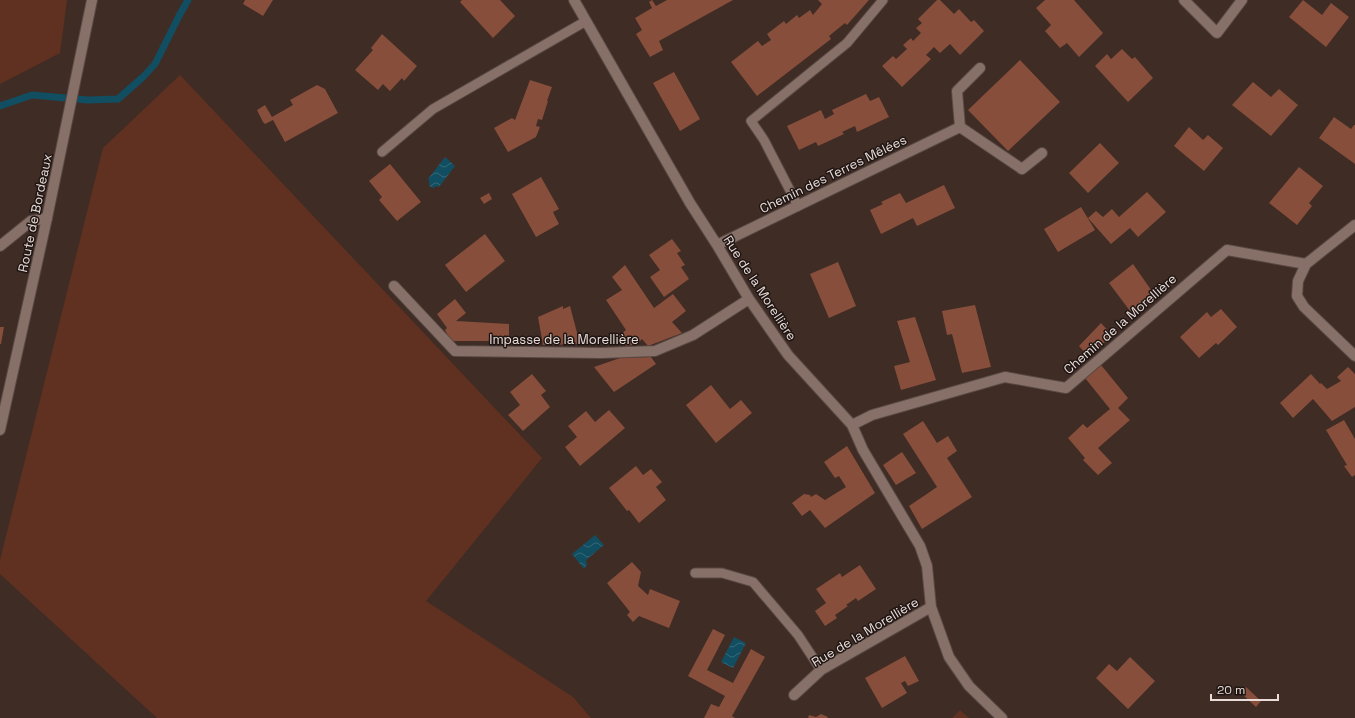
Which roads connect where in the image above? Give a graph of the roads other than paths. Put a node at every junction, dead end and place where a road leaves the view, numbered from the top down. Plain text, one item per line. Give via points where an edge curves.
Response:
1 (92, 0) edge
2 (574, 0) edge
3 (883, 0) edge
4 (1184, 0) edge
5 (1242, 0) edge
6 (586, 21) junction
7 (980, 68) dead end
8 (960, 127) junction
9 (382, 152) dead end
10 (1042, 153) dead end
11 (798, 206) junction
12 (47, 218) junction
13 (1355, 225) edge
14 (717, 245) junction
15 (0, 246) edge
16 (1306, 264) junction
17 (394, 286) dead end
18 (749, 299) junction
19 (1355, 356) edge
20 (852, 425) junction
21 (0, 430) edge
22 (695, 573) dead end
23 (931, 607) junction
24 (821, 670) junction
25 (794, 695) dead end
26 (1002, 718) edge

1 - 12 street, Route de Bordeaux
2 - 6 street, Rue de la Morellière
3 - 11 lane via 847,43 751,121 764,140
4 - 5 street via 1217,33
6 - 9 lane via 433,109
6 - 14 street, Rue de la Morellière via 690,203
7 - 8 street via 957,91
8 - 10 street via 1022,169
8 - 11 street, Chemin des Terres Mêlées
11 - 14 street, Chemin des Terres Mêlées
12 - 15 street via 31,221
12 - 21 street, Route de Bordeaux
13 - 16 street
14 - 18 street, Rue de la Morellière
16 - 19 street via 1298,280 1297,296 1304,307
16 - 20 street, Chemin de la Morellière via 1227,250 1066,388 1005,377 872,415
17 - 18 street, Impasse de la Morellière via 455,351 655,351 693,335
18 - 20 street, Rue de la Morellière via 788,355
20 - 23 street, Rue de la Morellière via 863,450 920,546 927,566
22 - 24 lane via 722,574 753,582 798,635
23 - 24 street, Rue de la Morellière
23 - 26 street, Rue de la Morellière via 949,657 969,686
24 - 25 street, Rue de la Morellière

